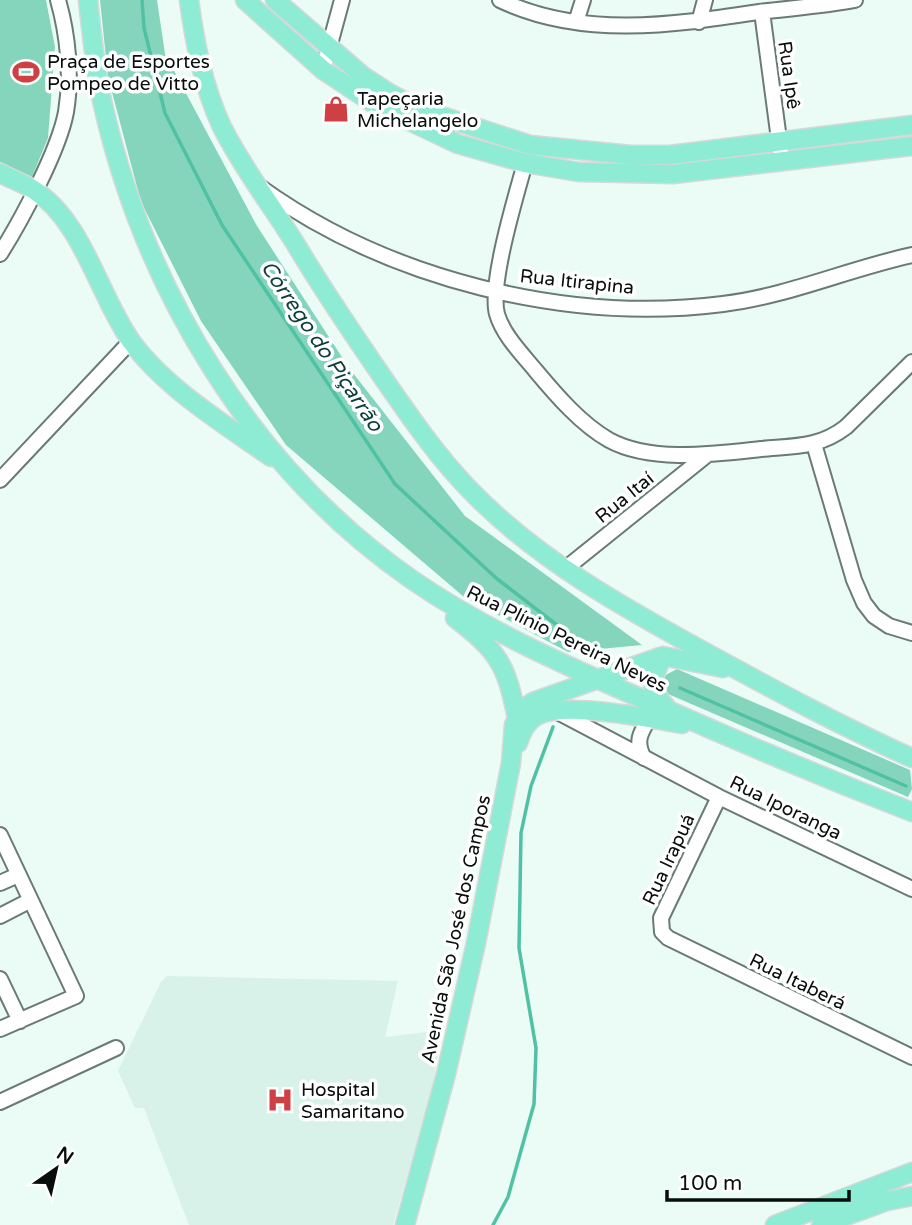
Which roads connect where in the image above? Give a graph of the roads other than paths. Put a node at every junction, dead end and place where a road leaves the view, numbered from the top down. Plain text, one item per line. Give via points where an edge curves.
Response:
1 (58, 0) edge
2 (88, 0) edge
3 (189, 0) edge
4 (245, 0) edge
5 (275, 0) edge
6 (342, 0) edge
7 (500, 0) edge
8 (583, 0) edge
9 (705, 0) edge
10 (855, 0) edge
11 (840, 1) edge
12 (762, 12) junction
13 (576, 22) junction
14 (699, 22) junction
15 (330, 49) junction
16 (323, 71) junction
17 (912, 125) edge
18 (780, 143) junction
19 (912, 146) edge
20 (782, 162) junction
21 (525, 163) junction
22 (0, 173) edge
23 (256, 184) junction
24 (35, 190) junction
25 (0, 254) edge
26 (912, 255) edge
27 (495, 292) junction
28 (131, 341) junction
29 (912, 362) edge
30 (814, 444) junction
31 (708, 454) junction
32 (288, 469) junction
33 (0, 480) edge
34 (565, 569) junction
35 (411, 579) junction
36 (912, 633) edge
37 (663, 656) junction
38 (736, 671) junction
39 (597, 680) junction
40 (554, 710) junction
41 (670, 711) junction
42 (517, 718) junction
43 (649, 719) junction
44 (860, 735) junction
45 (729, 737) junction
46 (912, 744) edge
47 (644, 758) junction
48 (912, 758) edge
49 (511, 763) junction
50 (719, 797) junction
51 (911, 811) edge
52 (0, 835) edge
53 (18, 875) junction
54 (0, 883) edge
55 (912, 890) edge
56 (29, 901) junction
57 (0, 916) edge
58 (667, 938) joint
59 (0, 979) edge
60 (20, 1021) junction
61 (0, 1029) edge
62 (116, 1048) dead end
63 (912, 1057) edge
64 (0, 1102) edge
65 (912, 1172) edge
66 (912, 1196) edge
67 (887, 1201) junction
68 (912, 1208) edge
69 (405, 1225) edge
70 (775, 1225) edge
71 (821, 1225) edge

1 - 24 street via 68,49 66,113
2 - 32 main road, Rua Plínio Pereira Neves via 103,103 141,229 180,314 230,396
3 - 23 main road via 206,85 223,127
4 - 16 main road
5 - 15 main road
6 - 15 street
7 - 13 street
8 - 13 street
9 - 14 street
10 - 11 street
11 - 12 street
12 - 14 street
12 - 18 street, Rua Ipê
13 - 14 street via 644,27
15 - 16 street
15 - 18 main road via 380,87 420,109 530,145 657,155
16 - 21 main road via 418,127
17 - 18 main road
18 - 20 street, Rua Ipê
19 - 20 main road
20 - 21 main road via 673,174 579,172
21 - 27 street
22 - 24 main road
23 - 27 street, Rua Itirapina via 295,211 357,243
23 - 34 main road via 430,445 503,522
24 - 25 street
24 - 28 main road via 70,228
26 - 27 street, Rua Itirapina via 780,294 723,304 586,305
27 - 31 street via 497,314 507,334 551,389 587,424 629,448
28 - 32 main road via 175,386
28 - 33 street
29 - 30 street via 846,427
30 - 31 street
30 - 36 street via 864,603 889,626
31 - 34 street, Rua Itaí
32 - 35 main road, Rua Plínio Pereira Neves via 346,526
34 - 38 main road
35 - 39 main road, Rua Plínio Pereira Neves via 472,617
35 - 42 main road, Avenida São José dos Campos via 498,656
37 - 38 main road
37 - 39 main road
37 - 41 main road via 652,685
38 - 44 main road
39 - 41 main road, Rua Plínio Pereira Neves
39 - 42 main road via 533,702
40 - 43 main road
40 - 47 street, Rua Iporanga
40 - 49 main road, Avenida São José dos Campos via 527,724
41 - 45 main road, Rua Plínio Pereira Neves
42 - 49 main road, Avenida São José dos Campos
43 - 45 main road
43 - 47 street via 639,738
44 - 46 main road
44 - 48 main road
45 - 51 main road, Rua Plínio Pereira Neves
47 - 50 street, Rua Iporanga
49 - 69 main road, Avenida São José dos Campos via 446,1074
50 - 55 street, Rua Iporanga
50 - 58 street, Rua Irapuá via 661,918
52 - 53 street
53 - 54 street
53 - 56 street
56 - 57 street
56 - 60 street via 76,996
58 - 63 street, Rua Itaberá
59 - 60 street
60 - 61 street
62 - 64 street
65 - 70 main road
66 - 67 main road
67 - 68 main road
67 - 71 main road

